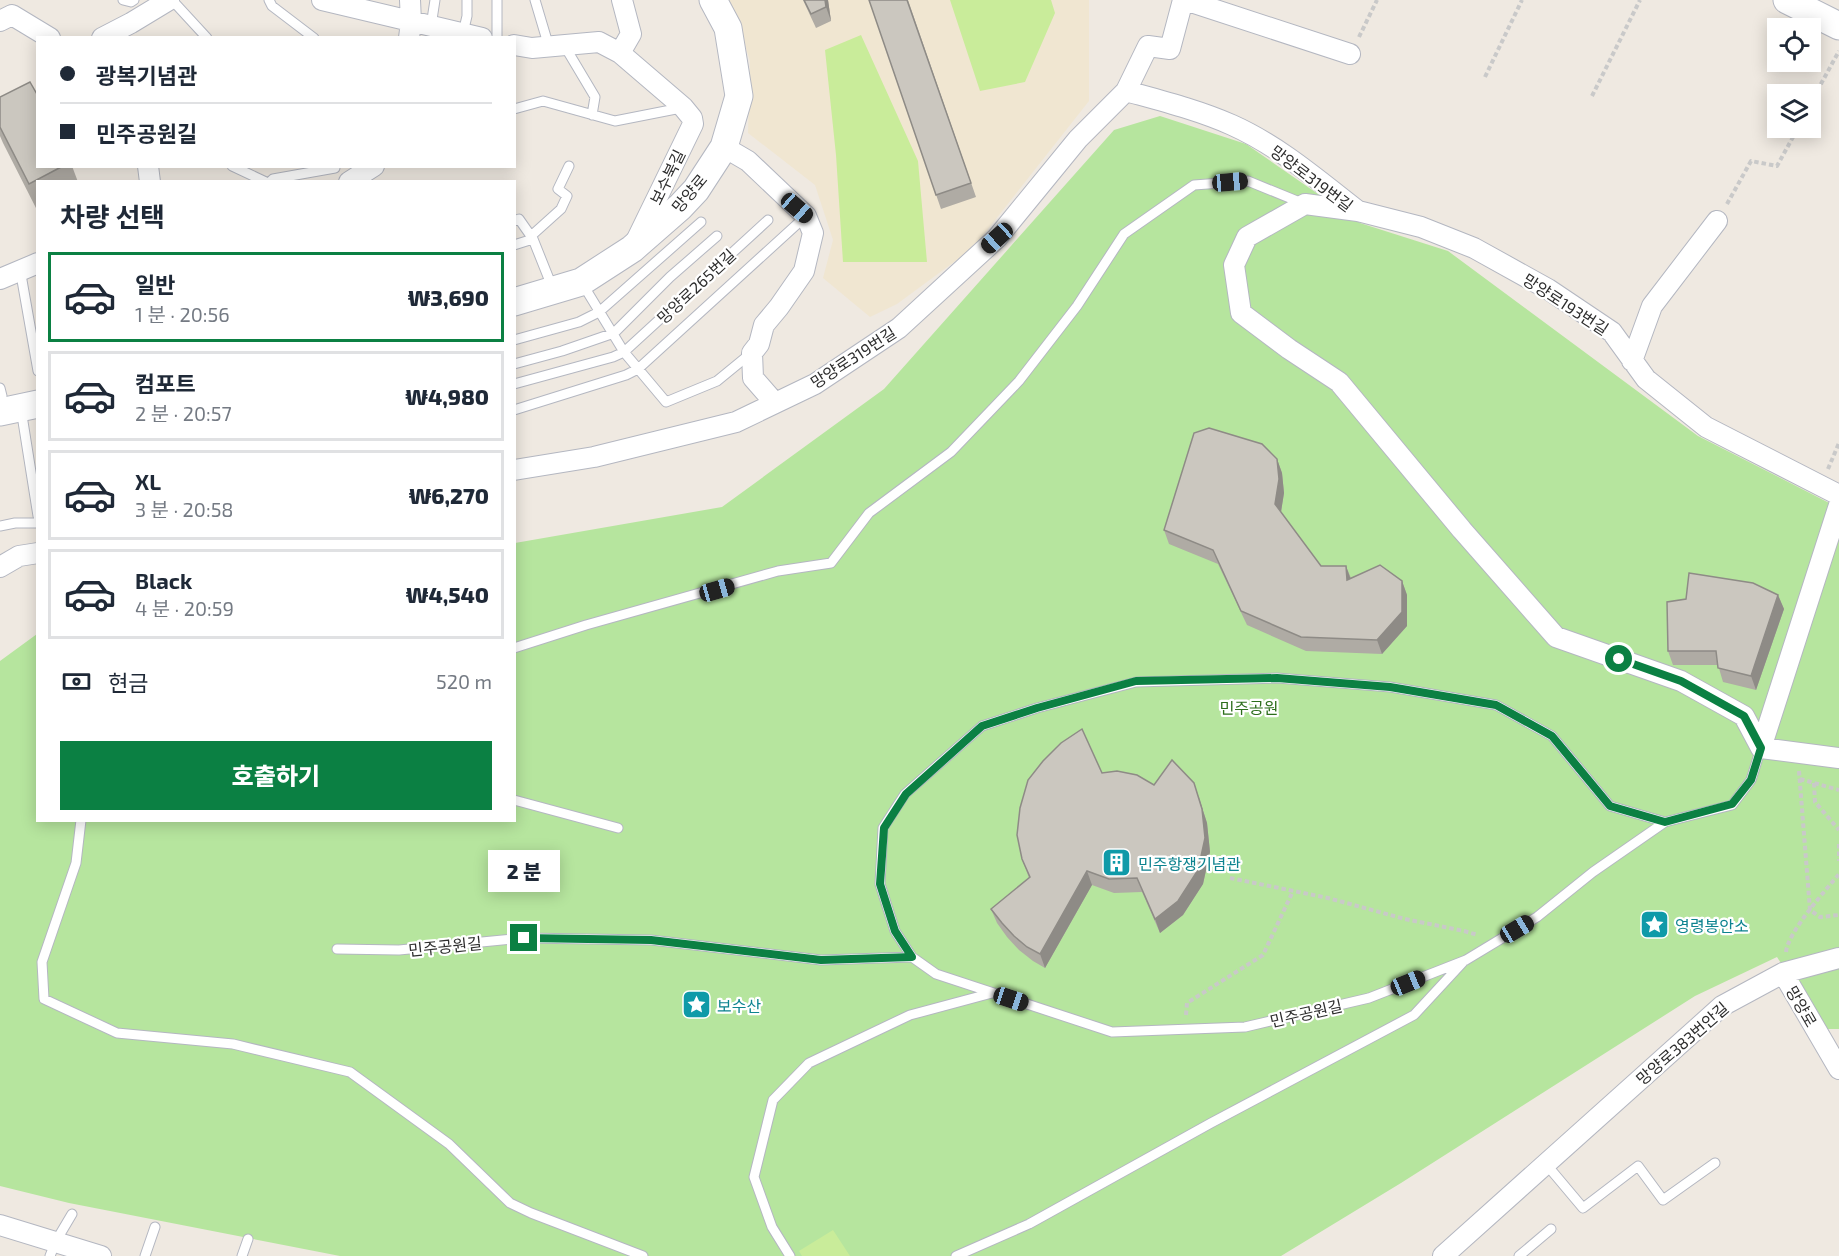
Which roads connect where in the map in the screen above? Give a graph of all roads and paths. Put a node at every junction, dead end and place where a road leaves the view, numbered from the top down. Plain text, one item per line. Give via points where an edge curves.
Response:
1 (123, 0) edge
2 (134, 0) edge
3 (171, 0) edge
4 (268, 0) edge
5 (323, 0) edge
6 (410, 0) edge
7 (435, 0) edge
8 (467, 0) edge
9 (497, 0) edge
10 (535, 0) edge
11 (622, 0) edge
12 (713, 0) edge
13 (1184, 0) edge
14 (1377, 0) edge
15 (1522, 0) edge
16 (1640, 0) edge
17 (1787, 0) edge
18 (0, 21) edge
19 (431, 26) junction
20 (1839, 26) edge
21 (410, 30) edge
22 (472, 35) edge
23 (47, 36) edge
24 (106, 36) edge
25 (205, 36) edge
26 (311, 36) edge
27 (497, 36) edge
28 (516, 45) edge
29 (556, 46) junction
30 (1839, 51) edge
31 (620, 53) junction
32 (1350, 54) joint
33 (1485, 76) dead end
34 (1821, 84) edge
35 (1126, 91) junction
36 (1592, 96) dead end
37 (683, 107) junction
38 (516, 108) edge
39 (592, 115) junction
40 (1793, 138) edge
41 (723, 147) junction
42 (569, 166) dead end
43 (236, 168) edge
44 (335, 168) edge
45 (371, 168) edge
46 (264, 180) edge
47 (271, 180) edge
48 (352, 180) edge
49 (1305, 204) junction
50 (1358, 211) junction
51 (806, 216) junction
52 (516, 220) edge
53 (768, 220) dead end
54 (1717, 221) joint
55 (701, 222) dead end
56 (717, 236) dead end
57 (532, 237) junction
58 (516, 244) edge
59 (632, 249) junction
60 (29, 266) edge
61 (0, 279) edge
62 (581, 282) junction
63 (554, 291) junction
64 (516, 301) edge
65 (599, 312) junction
66 (614, 333) junction
67 (516, 339) edge
68 (36, 348) edge
69 (624, 352) junction
70 (752, 353) junction
71 (1632, 361) junction
72 (516, 363) edge
73 (638, 369) junction
74 (518, 383) edge
75 (12, 401) edge
76 (775, 403) junction
77 (519, 409) edge
78 (1839, 443) edge
79 (516, 470) edge
80 (1821, 486) junction
81 (1839, 495) edge
82 (1839, 505) edge
83 (36, 507) edge
84 (36, 523) edge
85 (0, 526) edge
86 (36, 553) edge
87 (0, 567) edge
88 (516, 647) edge
89 (1761, 748) junction
90 (1798, 753) junction
91 (1839, 758) edge
92 (1800, 779) junction
93 (1814, 783) junction
94 (1839, 790) edge
95 (516, 801) edge
96 (81, 822) edge
97 (1665, 822) junction
98 (618, 828) dead end
99 (1839, 830) edge
100 (1839, 844) edge
101 (1839, 861) edge
102 (1839, 874) edge
103 (1230, 878) dead end
104 (1293, 891) junction
105 (1810, 910) junction
106 (1839, 915) edge
107 (1464, 931) dead end
108 (337, 949) dead end
109 (912, 957) junction
110 (1839, 958) edge
111 (1466, 960) junction
112 (1784, 973) junction
113 (992, 993) junction
114 (1186, 1029) junction
115 (1839, 1069) edge
116 (1715, 1163) dead end
117 (1546, 1164) junction
118 (72, 1214) dead end
119 (0, 1225) edge
120 (155, 1227) dead end
121 (1551, 1229) dead end
122 (248, 1239) dead end
123 (53, 1248) edge
124 (101, 1256) edge
125 (145, 1256) edge
126 (242, 1256) edge
127 (643, 1256) edge
128 (790, 1256) edge
129 (956, 1256) edge
130 (1443, 1256) edge
131 (1519, 1256) edge

1 - 2 lane
3 - 24 street
3 - 25 lane
4 - 26 lane
5 - 21 street
6 - 21 street
7 - 19 lane
8 - 22 lane via 466,16
9 - 27 lane
10 - 29 lane
11 - 31 street via 631,34
12 - 41 main road, 망양로 via 728,28 739,96
13 - 32 street
13 - 35 street via 1170,49 1148,46
14 - 32 path
15 - 33 path
16 - 36 path
17 - 20 main road
18 - 23 street via 12,15
19 - 21 street
19 - 22 street
28 - 29 street
29 - 31 street via 599,42
29 - 39 lane via 595,97
30 - 34 path
31 - 37 street
35 - 50 street, 망양로319번길 via 1233,125 1283,153
35 - 76 street, 망양로319번길 via 1078,139 997,238 899,328 815,384
37 - 39 lane via 615,121
37 - 59 street, 보수북길 via 693,124
38 - 39 lane via 543,101
40 - 54 path via 1778,166 1751,161
41 - 51 street via 748,161
41 - 59 main road, 망양로 via 696,190
42 - 57 lane via 558,189 567,196 561,209
43 - 46 lane
44 - 47 lane
45 - 48 street
49 - 50 street, 망양로319번길
49 - 88 lane via 1248,181 1194,185 1124,234 1077,306 1019,381 951,452 869,513 831,563 778,572
49 - 89 street, 망양로319번길 via 1247,237 1234,265 1241,313 1339,382 1556,637 1681,681 1744,716
50 - 71 street, 망양로193번길 via 1421,227 1474,248 1548,289 1612,332
51 - 70 street via 813,233 804,271 764,325
51 - 73 lane, 망양로265번길
52 - 57 lane
53 - 69 lane, 망양로265번길
54 - 71 street via 1652,306
55 - 65 lane
56 - 66 lane, 망양로265번길
57 - 58 lane
57 - 63 lane
59 - 62 main road, 망양로
60 - 61 street
60 - 68 lane
62 - 63 main road, 망양로
62 - 65 lane
63 - 64 main road, 망양로
65 - 66 lane
65 - 67 lane via 579,322
66 - 69 lane
66 - 72 lane, 망양로265번길
69 - 73 lane
69 - 74 lane, 망양로265번길
70 - 73 lane via 717,381 666,402
70 - 76 street via 753,378
71 - 80 street, 망양로193번길 via 1646,379 1706,428
73 - 77 lane, 망양로265번길
75 - 83 lane
76 - 79 street, 망양로319번길 via 736,422 594,457
78 - 80 path
80 - 81 street, 망양로193번길
82 - 89 street
84 - 85 lane
86 - 87 street via 19,556
89 - 90 street
89 - 97 lane, 민주공원길 via 1751,780 1732,804
90 - 91 street
90 - 92 path
92 - 93 path
92 - 105 path
93 - 94 path
93 - 99 path via 1815,802
95 - 98 lane
96 - 127 lane via 76,863 42,962 44,999 117,1033 233,1044 350,1072 449,1144 510,1203
97 - 109 lane, 민주공원길 via 1610,806 1552,736 1496,705 1390,687 1288,679 1136,681 982,726 906,794 884,828 880,884 895,931
97 - 111 lane, 민주공원길 via 1537,917
100 - 101 path
102 - 105 path
103 - 104 path
104 - 107 path
104 - 114 path via 1263,955 1187,1003
105 - 106 path via 1820,917
105 - 112 path via 1786,944
108 - 109 lane, 민주공원길 via 399,950 524,938 651,940 821,960
109 - 113 lane, 민주공원길 via 936,974
110 - 112 street, 망양로383번안길
111 - 114 lane, 민주공원길 via 1369,998 1245,1027
111 - 129 lane via 1414,1016 1029,1224
112 - 115 street, 망양로
112 - 117 street, 망양로383번안길 via 1722,1006
113 - 114 lane, 민주공원길 via 1112,1032
113 - 128 lane via 910,1015 809,1063 773,1100 754,1177 772,1227
116 - 117 lane via 1663,1200 1638,1166 1583,1208
117 - 130 street, 망양로383번안길
118 - 123 lane
119 - 123 street
120 - 125 lane
121 - 131 lane
122 - 126 lane
123 - 124 street

